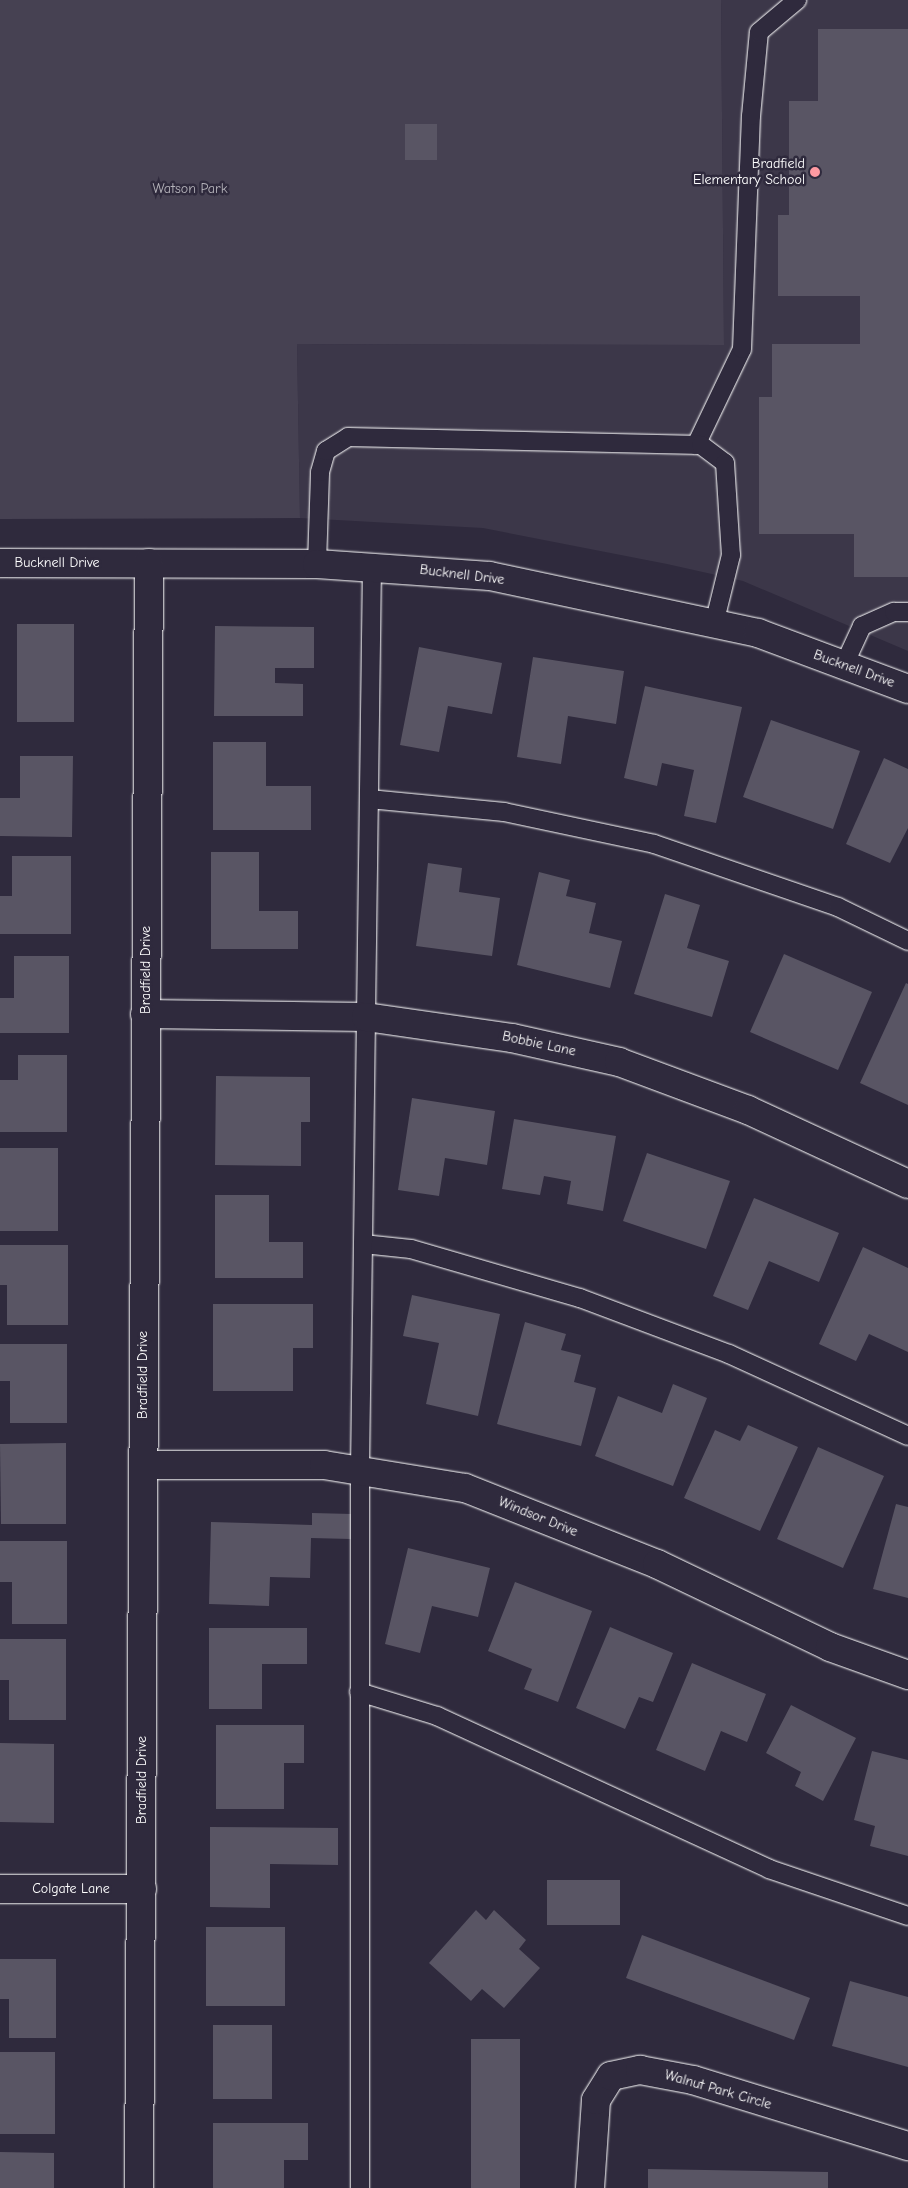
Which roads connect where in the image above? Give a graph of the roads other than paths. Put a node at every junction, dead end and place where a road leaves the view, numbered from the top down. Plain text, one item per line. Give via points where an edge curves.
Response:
1 (797, 0) edge
2 (696, 445) junction
3 (149, 562) junction
4 (0, 563) edge
5 (317, 564) junction
6 (372, 565) junction
7 (908, 612) edge
8 (714, 624) junction
9 (844, 665) junction
10 (908, 689) edge
11 (368, 799) junction
12 (908, 941) edge
13 (145, 1014) junction
14 (366, 1017) junction
15 (908, 1184) edge
16 (363, 1244) junction
17 (908, 1436) edge
18 (143, 1465) junction
19 (360, 1469) junction
20 (908, 1675) edge
21 (359, 1692) junction
22 (0, 1889) edge
23 (142, 1889) junction
24 (908, 1916) edge
25 (908, 2146) edge
26 (139, 2188) edge
27 (360, 2188) edge
28 (590, 2188) edge

1 - 2 lane via 759,32 751,116 742,349
2 - 5 lane via 348,437 326,451 320,472
2 - 8 lane via 725,463 731,555
3 - 4 street, Bucknell Drive
3 - 5 street, Bucknell Drive
3 - 13 street, Bradfield Drive
5 - 6 street, Bucknell Drive
6 - 8 street, Bucknell Drive via 490,576
6 - 11 lane
7 - 9 lane via 894,612 862,626
8 - 9 street, Bucknell Drive via 758,633
9 - 10 street, Bucknell Drive
11 - 12 lane via 504,812 654,844 838,907
11 - 14 lane
13 - 14 street, Bobbie Lane
13 - 18 street, Bradfield Drive
14 - 15 street, Bobbie Lane via 512,1038 619,1062 748,1110
14 - 16 lane
16 - 17 lane via 411,1249 580,1298 729,1354
16 - 19 lane
18 - 19 street, Windsor Drive
18 - 23 street, Bradfield Drive
19 - 20 street, Windsor Drive via 465,1488 658,1564 830,1647
19 - 21 lane
21 - 24 lane via 462,1727 769,1869
21 - 27 lane
22 - 23 street, Colgate Lane
23 - 26 street, Bradfield Drive
25 - 28 street, Walnut Park Circle via 693,2080 640,2070 611,2076 596,2100

